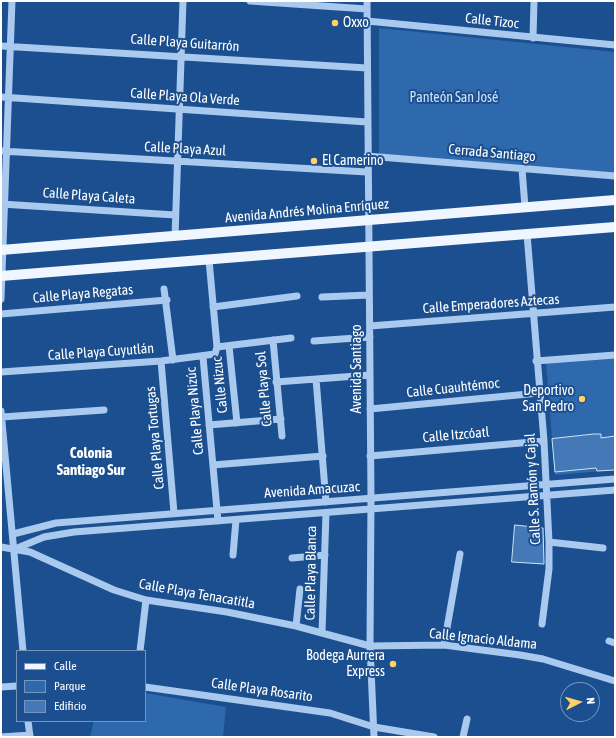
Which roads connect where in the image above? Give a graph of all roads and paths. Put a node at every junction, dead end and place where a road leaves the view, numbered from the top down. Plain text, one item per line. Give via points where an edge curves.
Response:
1 (12, 1) edge
2 (183, 1) edge
3 (250, 1) edge
4 (534, 1) edge
5 (367, 5) edge
6 (367, 21) junction
7 (533, 38) junction
8 (615, 45) edge
9 (1, 46) edge
10 (11, 46) junction
11 (182, 56) junction
12 (367, 68) junction
13 (1, 97) edge
14 (10, 98) junction
15 (179, 109) junction
16 (367, 122) junction
17 (4, 151) edge
18 (367, 156) junction
19 (177, 162) junction
20 (522, 168) junction
21 (367, 172) junction
22 (615, 176) edge
23 (615, 200) edge
24 (3, 204) edge
25 (525, 207) junction
26 (175, 215) junction
27 (368, 219) junction
28 (615, 227) edge
29 (527, 234) junction
30 (175, 237) junction
31 (369, 247) junction
32 (2, 250) edge
33 (209, 260) junction
34 (1, 276) edge
35 (164, 289) dead end
36 (370, 294) junction
37 (297, 296) dead end
38 (322, 296) dead end
39 (1, 299) edge
40 (167, 300) junction
41 (213, 307) junction
42 (615, 307) edge
43 (1, 314) edge
44 (533, 314) junction
45 (370, 326) junction
46 (370, 337) junction
47 (291, 338) dead end
48 (273, 340) junction
49 (314, 341) dead end
50 (229, 346) junction
51 (217, 347) junction
52 (615, 355) edge
53 (203, 357) junction
54 (173, 360) junction
55 (161, 361) junction
56 (536, 361) junction
57 (1, 372) edge
58 (370, 375) junction
59 (316, 379) junction
60 (276, 382) junction
61 (539, 393) junction
62 (370, 409) junction
63 (104, 410) dead end
64 (1, 414) edge
65 (281, 419) junction
66 (237, 422) junction
67 (209, 425) junction
68 (282, 436) dead end
69 (544, 441) junction
70 (322, 456) junction
71 (370, 456) junction
72 (213, 465) junction
73 (615, 479) edge
74 (546, 485) junction
75 (5, 489) edge
76 (615, 490) edge
77 (547, 496) junction
78 (371, 498) junction
79 (326, 502) junction
80 (371, 509) junction
81 (217, 510) junction
82 (174, 513) junction
83 (326, 513) junction
84 (236, 520) junction
85 (218, 521) junction
86 (13, 534) junction
87 (549, 542) junction
88 (1, 547) edge
89 (603, 548) dead end
90 (15, 549) junction
91 (460, 554) dead end
92 (233, 555) dead end
93 (325, 555) junction
94 (292, 558) dead end
95 (300, 589) dead end
96 (146, 600) junction
97 (542, 624) dead end
98 (296, 626) junction
99 (322, 633) junction
100 (370, 646) junction
101 (444, 646) junction
102 (23, 650) edge
103 (140, 650) edge
104 (615, 680) edge
105 (16, 686) edge
106 (1, 687) edge
107 (146, 687) edge
108 (467, 720) dead end
109 (28, 722) edge
110 (374, 727) junction
111 (30, 736) edge
112 (1, 737) edge
113 (374, 737) edge
114 (434, 737) edge
115 (463, 737) edge

1 - 10 street
2 - 11 street
3 - 5 street
4 - 7 street
5 - 6 street, Avenida Santiago
6 - 7 street, Calle Tizoc
6 - 12 street, Avenida Santiago
7 - 8 street, Calle Tizoc
9 - 10 street, Calle Playa Guitarrón
10 - 11 street, Calle Playa Guitarrón
10 - 14 street
11 - 12 street, Calle Playa Guitarrón
11 - 15 street
12 - 16 street, Avenida Santiago
13 - 14 street, Calle Playa Ola Verde
14 - 15 street, Calle Playa Ola Verde
14 - 17 street
15 - 16 street, Calle Playa Ola Verde
15 - 19 street
16 - 18 street, Avenida Santiago
17 - 19 street, Calle Playa Azul
17 - 24 street
18 - 20 street, Cerrada Santiago
18 - 21 street, Avenida Santiago
19 - 21 street, Calle Playa Azul
19 - 26 street
20 - 22 street, Cerrada Santiago
20 - 25 street
21 - 27 street, Avenida Santiago
23 - 25 main road, Avenida Andrés Molina Enríquez
24 - 26 street, Calle Playa Caleta
24 - 32 street
25 - 27 main road, Avenida Andrés Molina Enríquez
26 - 30 street
27 - 30 main road, Avenida Andrés Molina Enríquez
27 - 31 street, Avenida Santiago
28 - 29 main road
29 - 31 main road
29 - 44 street, Calle S. Ramón y Cajal
30 - 32 main road, Avenida Andrés Molina Enríquez
31 - 33 main road
31 - 36 street, Avenida Santiago
32 - 34 street
33 - 34 main road
33 - 41 street
34 - 39 street
35 - 40 street
36 - 38 street
36 - 45 street, Avenida Santiago
37 - 41 street
40 - 43 street, Calle Playa Regatas
40 - 54 street
41 - 51 street
42 - 44 street, Calle Emperadores Aztecas
44 - 45 street, Calle Emperadores Aztecas
44 - 56 street, Calle S. Ramón y Cajal
45 - 46 street, Avenida Santiago
46 - 49 street
46 - 58 street, Avenida Santiago
47 - 48 street
48 - 50 street
48 - 60 street, Calle Playa Sol
50 - 51 street
50 - 66 street, Calle Nizuc
51 - 53 street, Calle Playa Nizúc via 215,354
52 - 56 street
53 - 54 street, Calle Playa Cuyutlán
53 - 67 street, Calle Playa Nizúc
54 - 55 street, Calle Playa Cuyutlán
55 - 57 street, Calle Playa Cuyutlán
55 - 82 street, Calle Playa Tortugas
56 - 61 street, Calle S. Ramón y Cajal
58 - 59 street
58 - 62 street, Avenida Santiago
59 - 60 street
59 - 70 street
60 - 65 street, Calle Playa Sol
61 - 62 street, Calle Cuauhtémoc
61 - 69 street, Calle S. Ramón y Cajal
62 - 71 street, Avenida Santiago
63 - 64 street
64 - 75 street
65 - 66 street
65 - 68 street, Calle Playa Sol
66 - 67 street
67 - 72 street, Calle Playa Nizúc
69 - 71 street, Calle Itzcóatl
69 - 74 street, Calle S. Ramón y Cajal
70 - 72 street
70 - 79 street
71 - 78 street, Avenida Santiago
72 - 81 street, Calle Playa Nizúc
73 - 74 street, Avenida Amacuzac
74 - 77 street, Calle S. Ramón y Cajal
74 - 78 street, Avenida Amacuzac
75 - 86 street
76 - 77 street, Avenida Amacuzac
77 - 80 street, Avenida Amacuzac
77 - 87 street, Calle S. Ramón y Cajal
78 - 79 street, Avenida Amacuzac
78 - 80 street, Avenida Santiago
79 - 81 street, Avenida Amacuzac
80 - 83 street, Avenida Amacuzac
80 - 100 street, Avenida Santiago
81 - 82 street, Avenida Amacuzac
81 - 85 street, Calle Playa Nizúc
82 - 86 street, Avenida Amacuzac via 56,523
83 - 84 street, Avenida Amacuzac
83 - 93 street, Calle Playa Blanca
84 - 85 street, Avenida Amacuzac
84 - 92 street
85 - 90 street, Avenida Amacuzac via 58,534
86 - 90 street
87 - 89 street
87 - 97 street, Calle S. Ramón y Cajal via 549,569
88 - 90 street, Calle Playa Tenacatitla
90 - 96 street, Calle Playa Tenacatitla via 30,552 114,590
90 - 102 street
91 - 101 street
93 - 94 street
93 - 99 street, Calle Playa Blanca
95 - 98 street
96 - 98 street, Calle Playa Tenacatitla via 227,612
96 - 103 street
98 - 99 street, Calle Playa Tenacatitla
99 - 100 street, Calle Playa Tenacatitla
100 - 101 street, Calle Ignacio Aldama
100 - 110 street, Avenida Santiago
101 - 104 street, Calle Ignacio Aldama via 535,658
105 - 106 street
107 - 110 street, Calle Playa Rosarito via 330,713
108 - 115 street
109 - 111 street
110 - 113 street, Avenida Santiago
110 - 114 street, Calle Playa Rosarito
111 - 112 street

